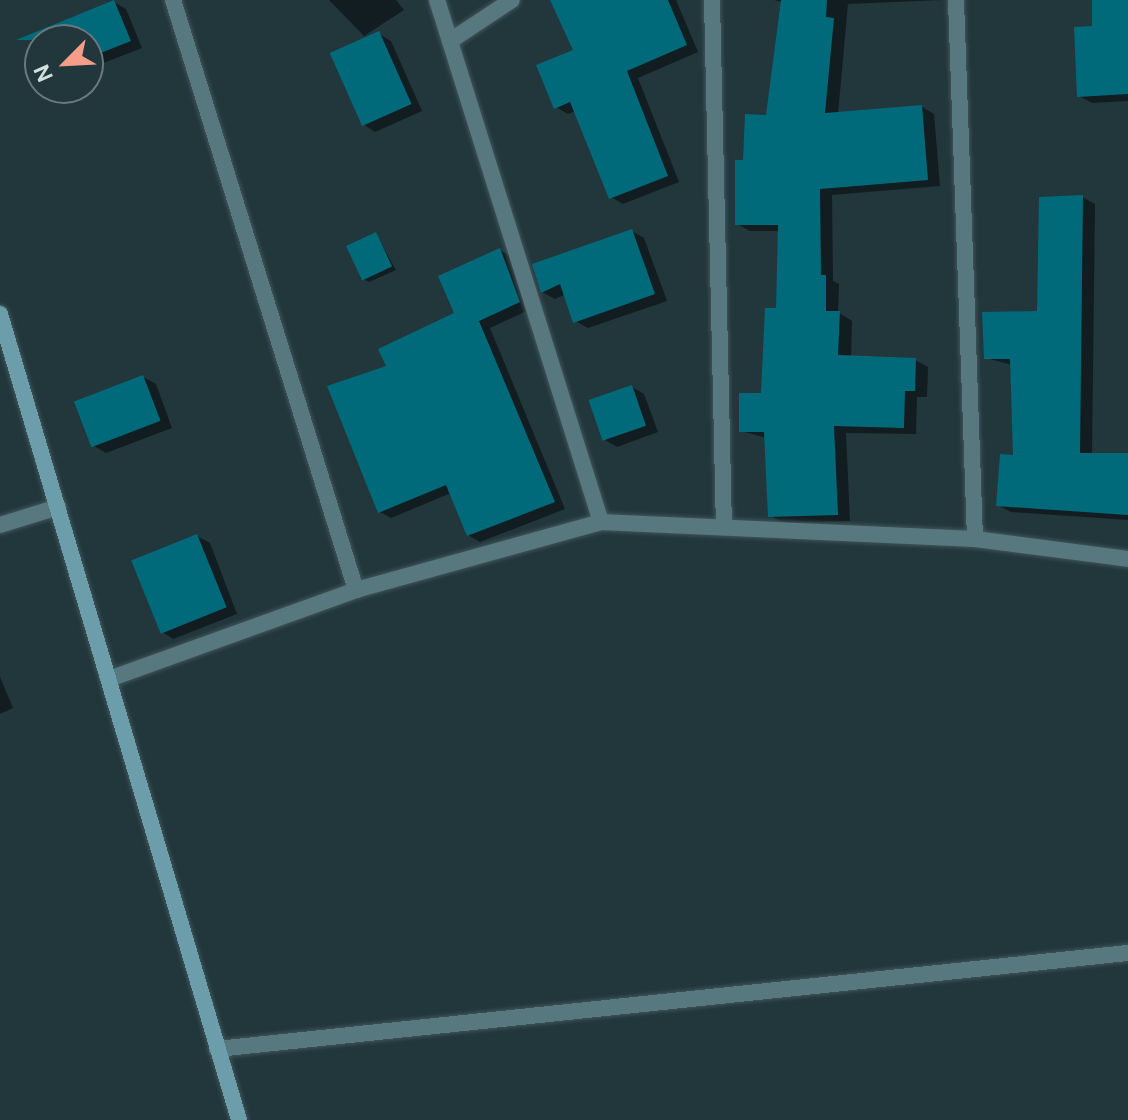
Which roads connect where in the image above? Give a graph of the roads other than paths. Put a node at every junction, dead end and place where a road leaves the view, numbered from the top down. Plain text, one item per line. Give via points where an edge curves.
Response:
1 (173, 0) edge
2 (437, 0) edge
3 (512, 0) edge
4 (712, 0) edge
5 (956, 0) edge
6 (450, 41) junction
7 (0, 314) edge
8 (58, 507) junction
9 (601, 522) junction
10 (0, 525) edge
11 (724, 527) junction
12 (975, 539) junction
13 (1128, 559) edge
14 (356, 590) junction
15 (109, 679) junction
16 (1128, 953) edge
17 (217, 1049) junction
18 (239, 1120) edge

1 - 14 street
2 - 6 street
3 - 6 street
4 - 11 street
5 - 12 street
6 - 9 street
7 - 8 street
8 - 10 street
8 - 15 street
9 - 11 street
9 - 14 street
11 - 12 street
12 - 13 street
14 - 15 street
15 - 17 street
16 - 17 street
17 - 18 street

